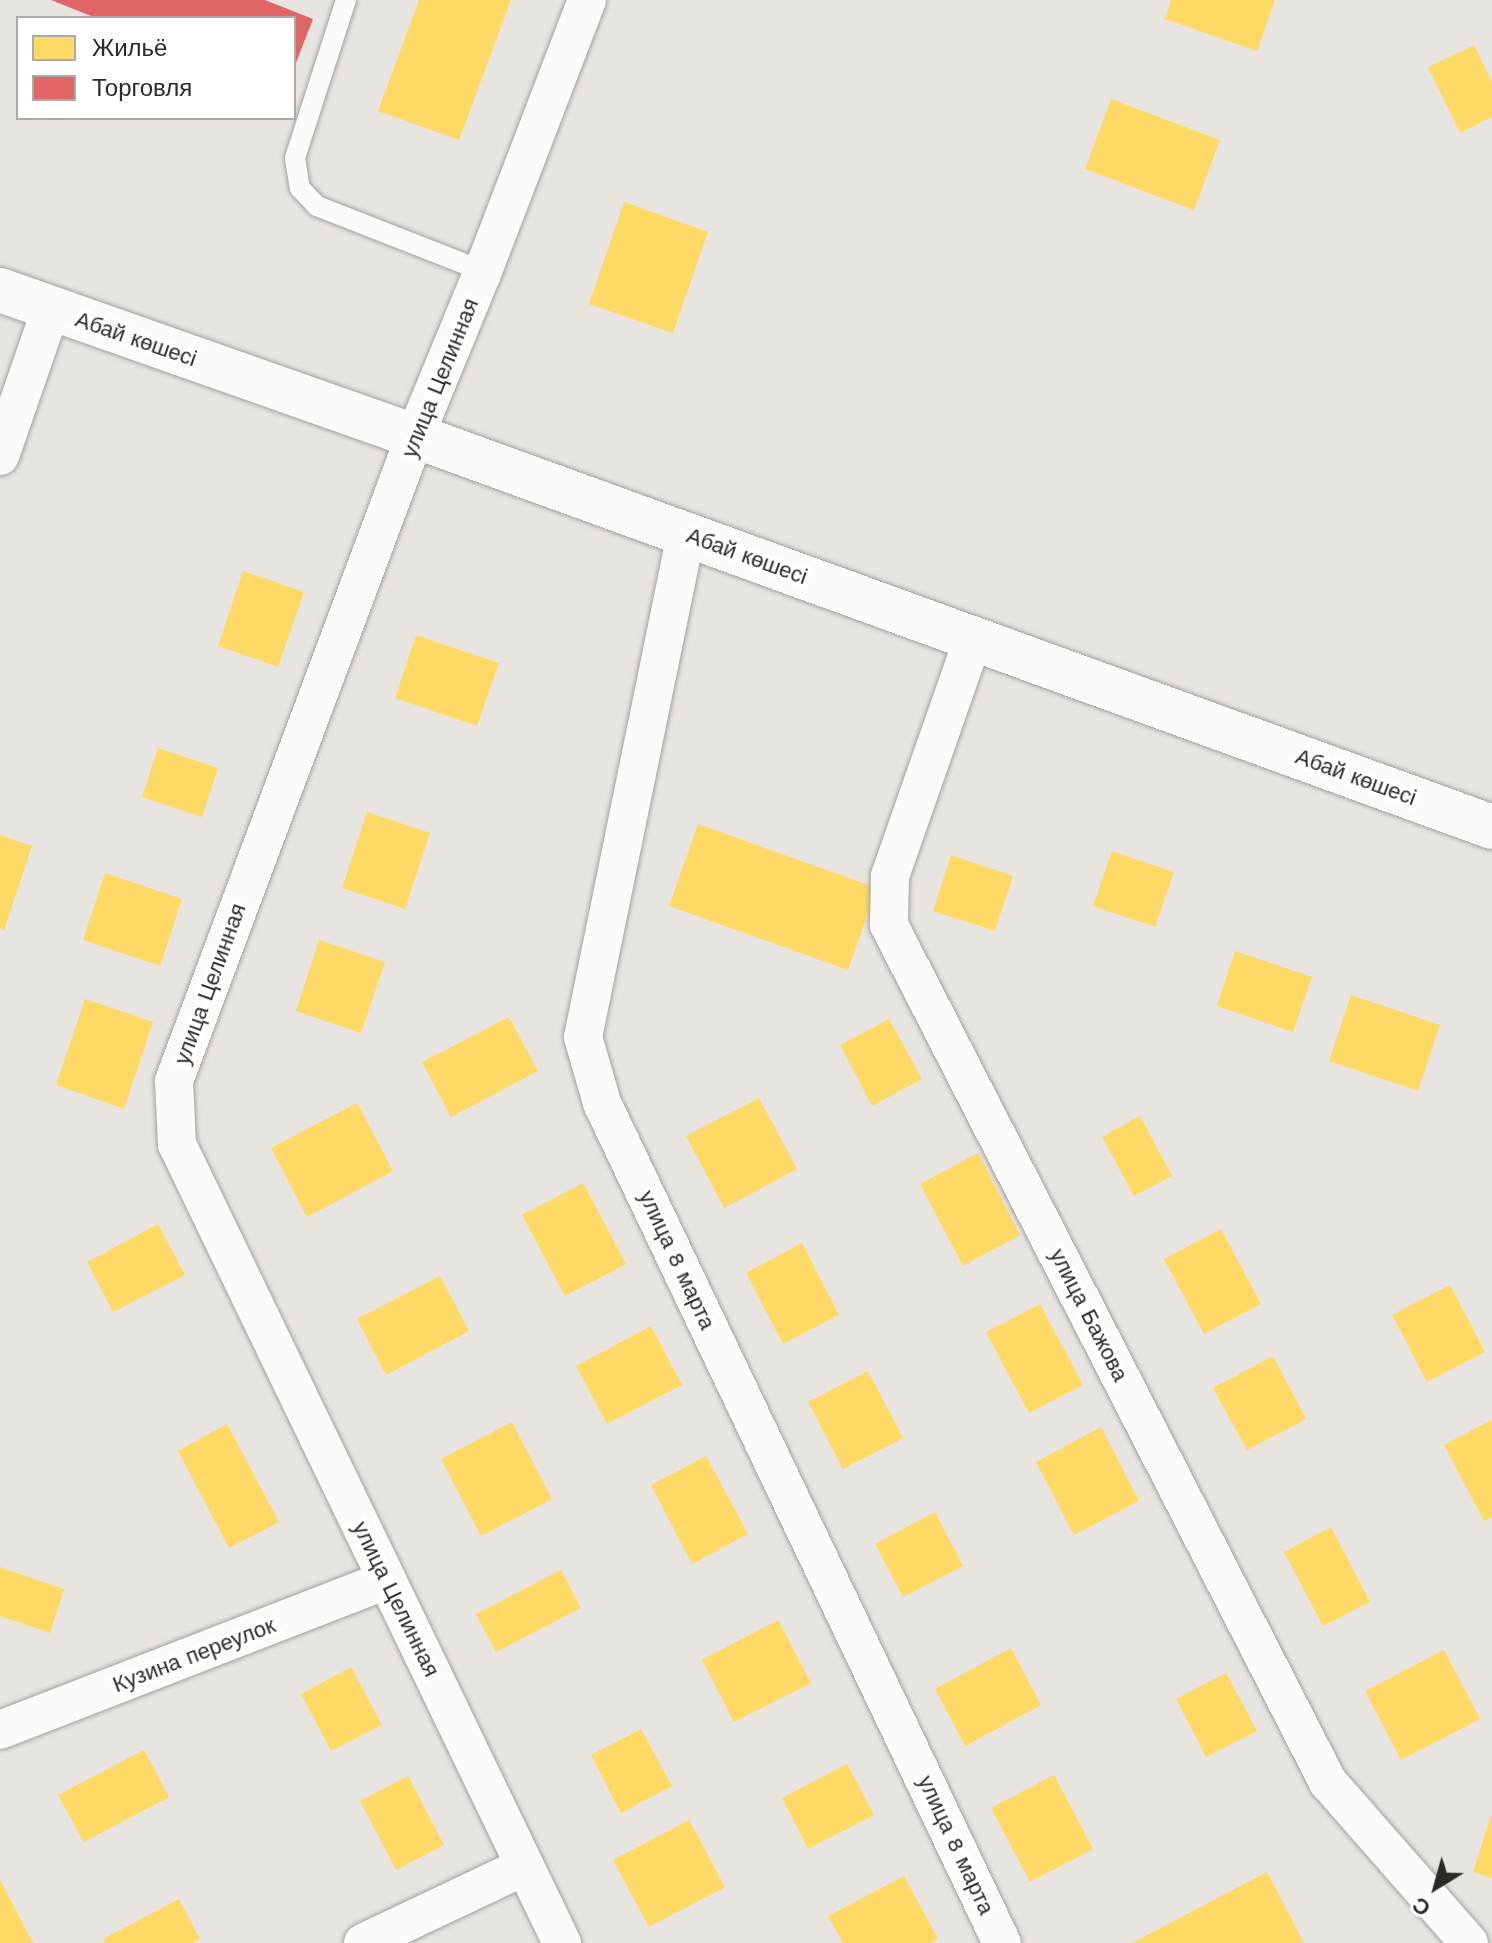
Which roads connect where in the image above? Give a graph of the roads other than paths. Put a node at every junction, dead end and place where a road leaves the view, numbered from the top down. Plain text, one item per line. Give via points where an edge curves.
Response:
1 (346, 0) edge
2 (587, 0) edge
3 (483, 271) junction
4 (0, 290) edge
5 (51, 309) junction
6 (415, 436) junction
7 (0, 456) edge
8 (686, 534) junction
9 (973, 639) junction
10 (1492, 827) edge
11 (387, 1580) junction
12 (0, 1730) edge
13 (525, 1866) junction
14 (363, 1943) edge
15 (562, 1943) edge
16 (1002, 1943) edge
17 (1469, 1943) edge

1 - 3 lane via 295,158 300,188 317,206
2 - 3 street, улица Целинная
3 - 6 street, улица Целинная
4 - 5 street, Абай көшесі
5 - 6 street, Абай көшесі
5 - 7 street
6 - 8 street, Абай көшесі
6 - 11 street, улица Целинная via 174,1081 177,1144
8 - 9 street, Абай көшесі
8 - 16 street, улица 8 марта via 583,1037 602,1103
9 - 10 street, Абай көшесі
9 - 17 street, улица Бажова via 890,876 889,925 1328,1782
11 - 12 street, Кузина переулок
11 - 13 street, улица Целинная
13 - 14 street
13 - 15 street, улица Целинная

